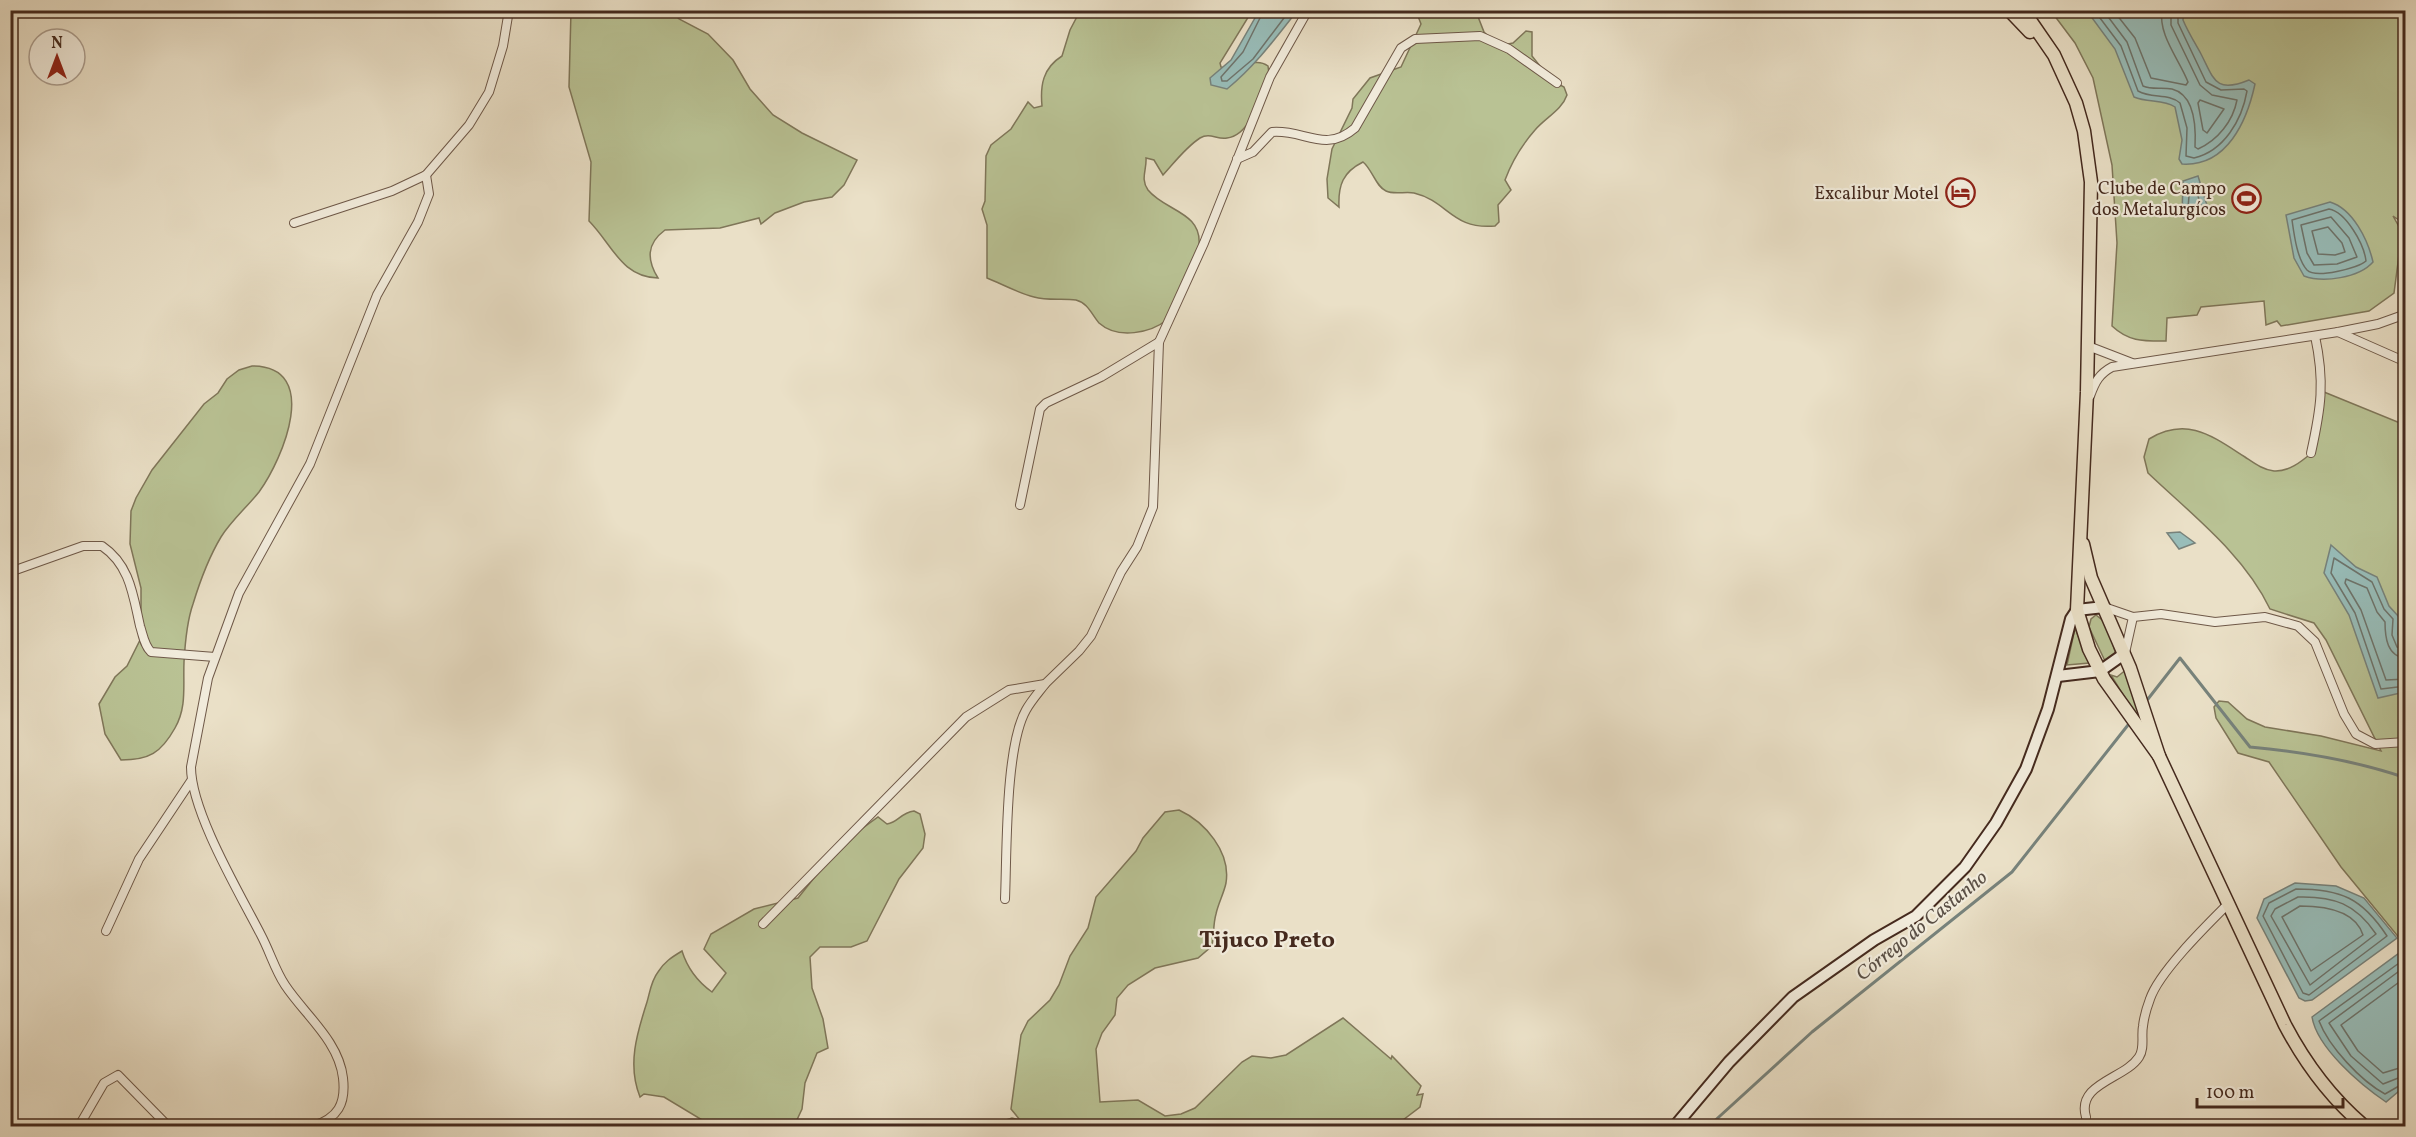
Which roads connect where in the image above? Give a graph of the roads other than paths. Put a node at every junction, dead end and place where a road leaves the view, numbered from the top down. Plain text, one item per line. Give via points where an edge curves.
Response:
1 (509, 10) edge
2 (1308, 10) edge
3 (2009, 10) edge
4 (2023, 10) edge
5 (2061, 70) junction
6 (1557, 83) dead end
7 (1237, 159) junction
8 (426, 175) junction
9 (294, 223) dead end
10 (2406, 314) edge
11 (2338, 332) junction
12 (2315, 336) junction
13 (1159, 342) junction
14 (2088, 346) junction
15 (2406, 362) edge
16 (2134, 363) junction
17 (2086, 421) junction
18 (2311, 453) dead end
19 (1020, 505) dead end
20 (2081, 534) junction
21 (10, 572) edge
22 (2104, 607) junction
23 (2077, 610) junction
24 (2133, 617) junction
25 (2124, 654) junction
26 (215, 657) junction
27 (2100, 671) junction
28 (2058, 676) junction
29 (1045, 684) junction
30 (2406, 742) edge
31 (2159, 756) junction
32 (191, 781) junction
33 (1005, 899) dead end
34 (2228, 904) junction
35 (763, 924) dead end
36 (106, 931) dead end
37 (2086, 1117) dead end
38 (79, 1126) edge
39 (168, 1126) edge
40 (313, 1126) edge
41 (1675, 1126) edge
42 (2364, 1126) edge

1 - 8 street via 489,92 480,109
2 - 7 street via 1270,77
3 - 5 main road
4 - 5 main road
5 - 14 main road via 2080,116 2089,160
6 - 7 street via 1509,49 1480,36 1415,39 1401,48 1346,137 1318,140 1272,132 1253,152
7 - 13 street
8 - 9 street via 392,191
8 - 26 street via 429,194 418,222 377,295 310,464 239,593
10 - 11 street
11 - 12 street
11 - 15 street
12 - 16 street
12 - 18 street via 2322,371 2320,409
13 - 19 street via 1040,409
13 - 29 street via 1153,507 1146,529 1120,572 1090,636
14 - 16 street
14 - 17 main road
16 - 17 street via 2112,367 2095,381
17 - 20 main road
20 - 22 main road via 2091,578
20 - 23 main road
21 - 26 street via 83,546 102,546 129,578 144,642 151,652
22 - 23 main road
22 - 24 street
22 - 25 main road
23 - 27 main road
23 - 28 main road via 2071,619
24 - 25 street
24 - 30 street via 2161,614 2215,622 2265,617 2298,626 2315,642 2356,734 2375,744
25 - 27 main road
25 - 31 main road
26 - 32 street
27 - 28 main road
27 - 31 main road
28 - 41 main road via 2026,769 1996,823 1965,867 1916,916 1874,940 1793,997
29 - 33 street via 1025,710 1017,732
29 - 35 street via 1009,690 966,717
31 - 34 main road
32 - 36 street via 139,859
32 - 40 street via 225,865 284,983 325,1038 343,1076 339,1110
34 - 37 street via 2154,988 2138,1058 2087,1097
34 - 42 main road via 2300,1054
38 - 39 street via 104,1083 118,1075

